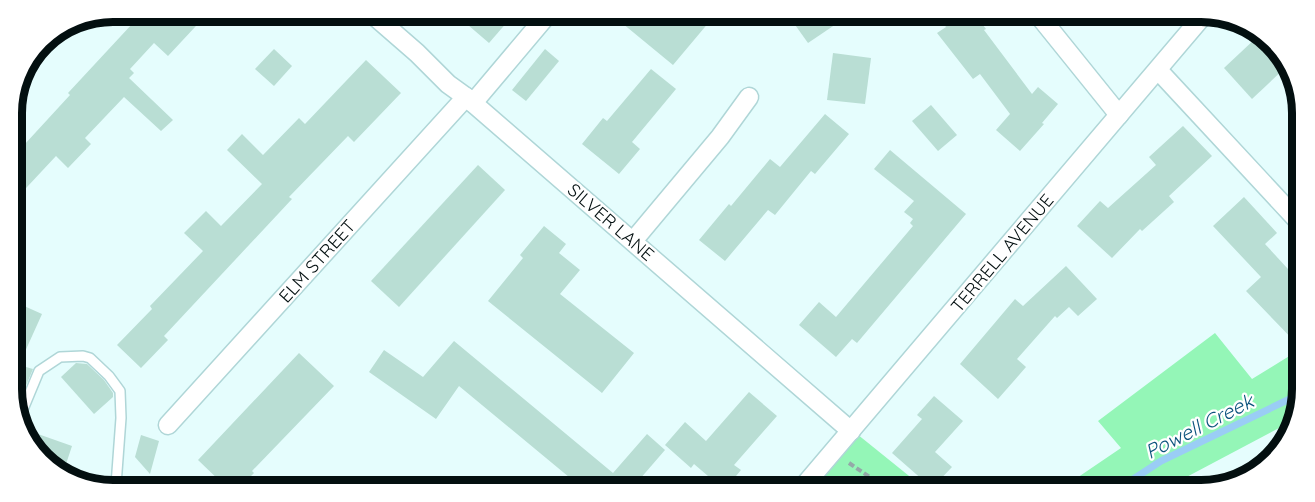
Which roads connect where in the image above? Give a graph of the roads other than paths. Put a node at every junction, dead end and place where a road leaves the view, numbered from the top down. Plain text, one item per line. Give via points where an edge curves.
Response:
1 (381, 22) edge
2 (541, 22) edge
3 (1045, 22) edge
4 (1198, 22) edge
5 (1158, 70) junction
6 (749, 97) dead end
7 (469, 100) junction
8 (1119, 115) junction
9 (1292, 214) edge
10 (633, 241) junction
11 (24, 407) edge
12 (168, 424) dead end
13 (851, 431) junction
14 (809, 479) edge
15 (116, 480) edge

1 - 7 street, SILVER LANE
2 - 7 street, ELM STREET
3 - 8 street
4 - 5 street, TERRELL AVENUE
5 - 8 street, TERRELL AVENUE
5 - 9 street
6 - 10 street
7 - 10 street, SILVER LANE
7 - 12 street, ELM STREET
8 - 13 street, TERRELL AVENUE
10 - 13 street, SILVER LANE
11 - 15 lane via 39,371 60,357 90,358 120,391
13 - 14 street, TERRELL AVENUE

